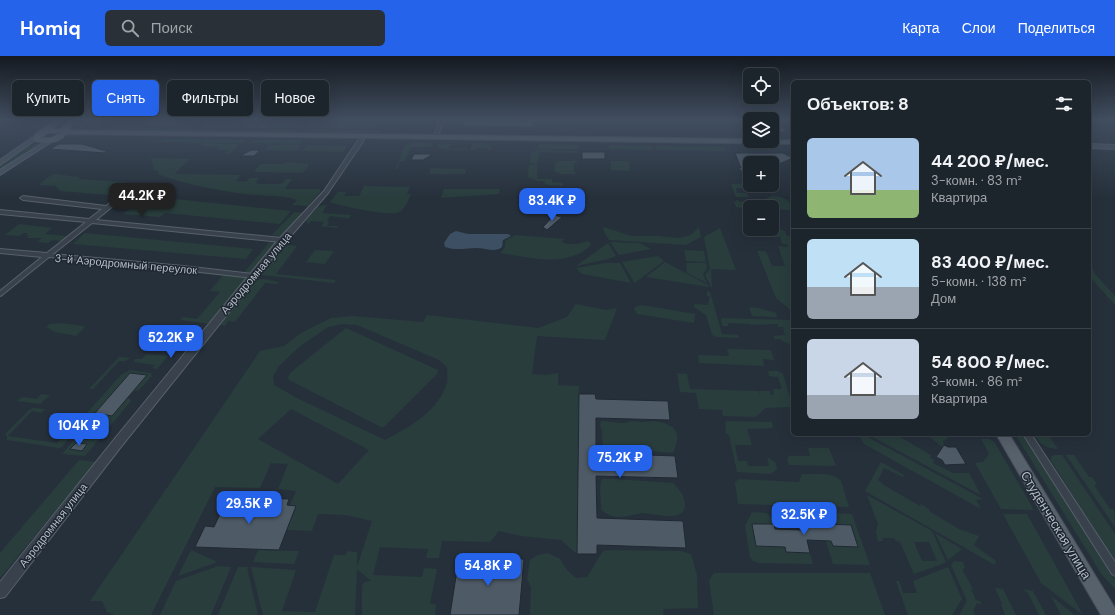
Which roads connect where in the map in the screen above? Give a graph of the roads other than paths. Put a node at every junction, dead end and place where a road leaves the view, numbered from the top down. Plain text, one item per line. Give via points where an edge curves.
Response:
1 (24, 146) edge
2 (42, 146) edge
3 (357, 146) edge
4 (1091, 146) edge
5 (1115, 147) edge
6 (1091, 150) edge
7 (1115, 150) edge
8 (0, 163) edge
9 (0, 173) edge
10 (123, 195) dead end
11 (23, 198) dead end
12 (107, 208) junction
13 (0, 212) edge
14 (91, 221) junction
15 (282, 240) junction
16 (0, 251) edge
17 (46, 256) junction
18 (252, 276) junction
19 (0, 294) edge
20 (1003, 436) edge
21 (1028, 436) edge
22 (1115, 571) edge
23 (0, 592) edge
24 (1110, 615) edge

1 - 8 main road
2 - 9 main road
3 - 15 street, Аэродромная улица via 326,192
4 - 5 main road
6 - 7 main road
10 - 12 street
11 - 12 street
12 - 14 street
13 - 14 street
14 - 15 street
14 - 17 street
15 - 18 street, Аэродромная улица
16 - 17 street, 3-й Аэродромный переулок
17 - 18 street, 3-й Аэродромный переулок
17 - 19 street
18 - 23 street, Аэродромная улица
20 - 24 main road, Студенческая улица
21 - 22 street, Студенческая улица

